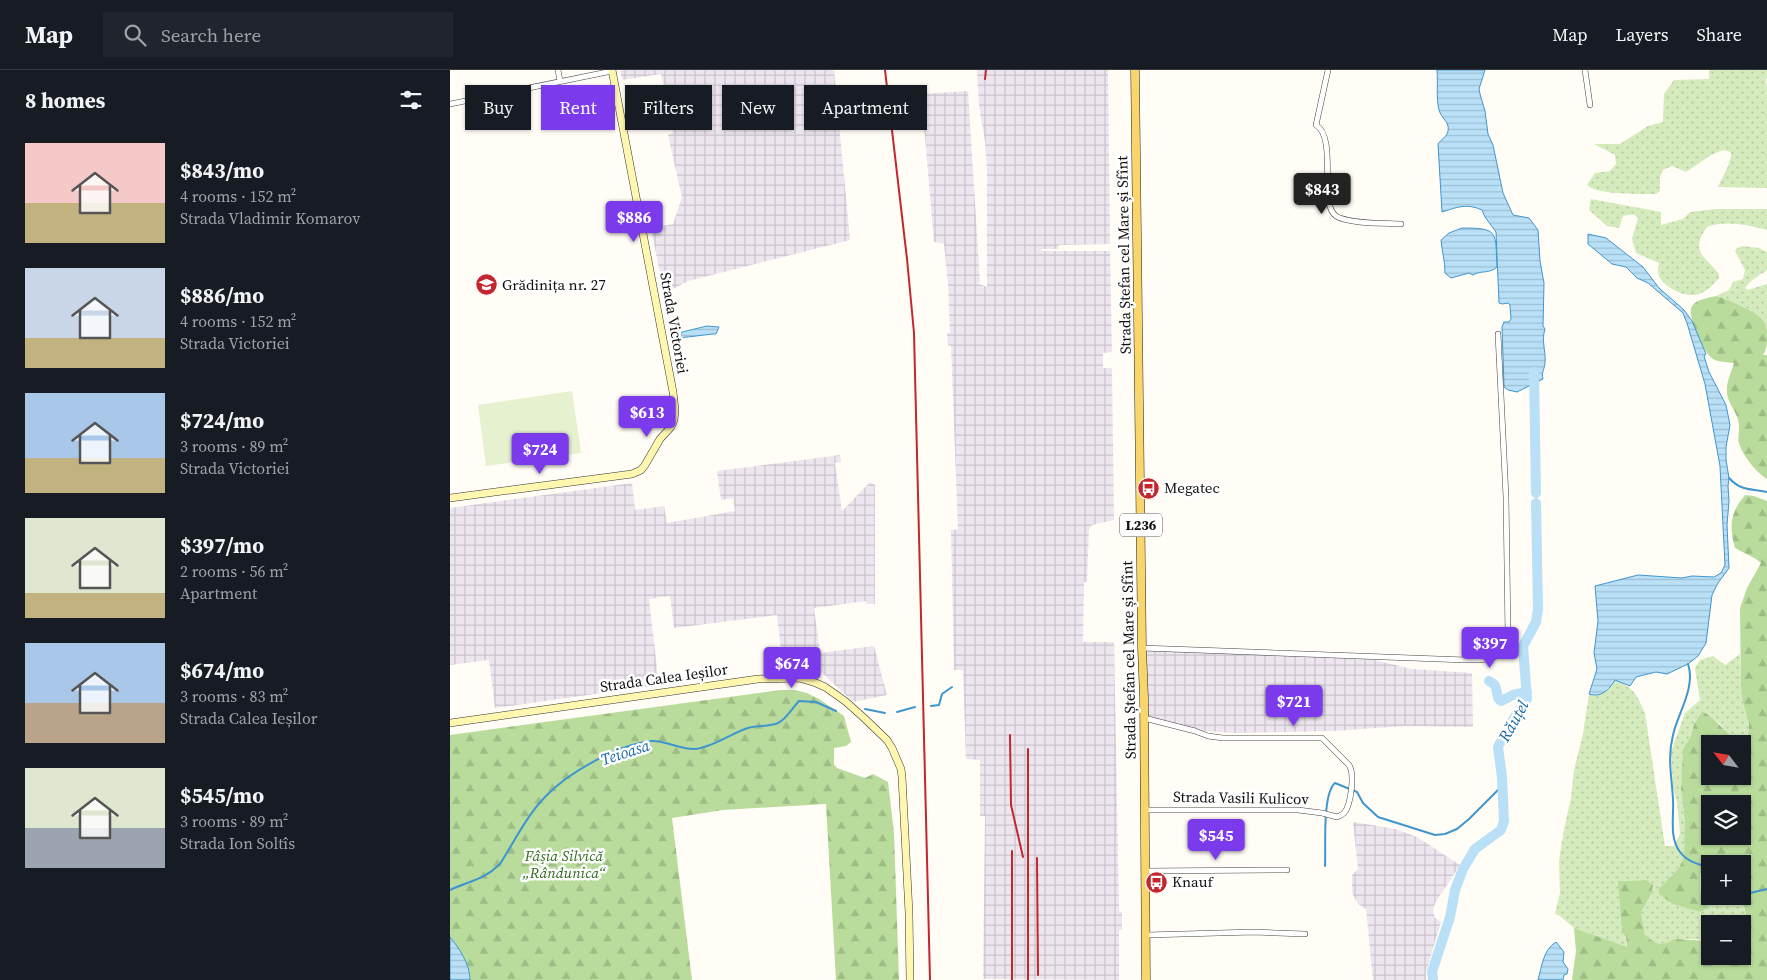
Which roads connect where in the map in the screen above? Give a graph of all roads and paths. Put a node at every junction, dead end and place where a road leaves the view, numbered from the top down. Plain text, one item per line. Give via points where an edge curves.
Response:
1 (558, 70) edge
2 (612, 70) edge
3 (1135, 70) edge
4 (1328, 70) edge
5 (1585, 70) edge
6 (560, 81) junction
7 (450, 104) edge
8 (1590, 105) dead end
9 (1401, 224) dead end
10 (1498, 334) dead end
11 (450, 498) edge
12 (1142, 648) junction
13 (1144, 718) junction
14 (450, 722) edge
15 (1145, 810) junction
16 (1287, 870) dead end
17 (1145, 871) junction
18 (1305, 934) dead end
19 (1146, 935) junction
20 (910, 980) edge
21 (1146, 980) edge

1 - 6 street
2 - 6 street
2 - 11 street, Strada Victoriei via 669,373 674,420 645,465 632,474
3 - 12 main road, Strada Ștefan cel Mare și Sfînt / L236
4 - 9 street via 1316,125 1326,140 1331,210 1339,218
5 - 8 street
6 - 7 street
10 - 12 street via 1506,497 1508,635 1501,653 1494,658 1466,660
12 - 13 main road, Strada Ștefan cel Mare și Sfînt / L236
13 - 15 main road, Strada Ștefan cel Mare și Sfînt / L236
13 - 15 street, Strada Vasili Kulicov via 1223,738 1322,738 1352,769 1349,802 1344,813 1337,817 1298,810
14 - 20 street, Strada Calea Ieșilor via 758,679 799,678 825,687 845,700 886,740 901,769
15 - 17 main road, Strada Ștefan cel Mare și Sfînt / L236
16 - 17 street
17 - 19 main road, Strada Ștefan cel Mare și Sfînt / L236
18 - 19 street
19 - 21 main road, Strada Ștefan cel Mare și Sfînt / L236

